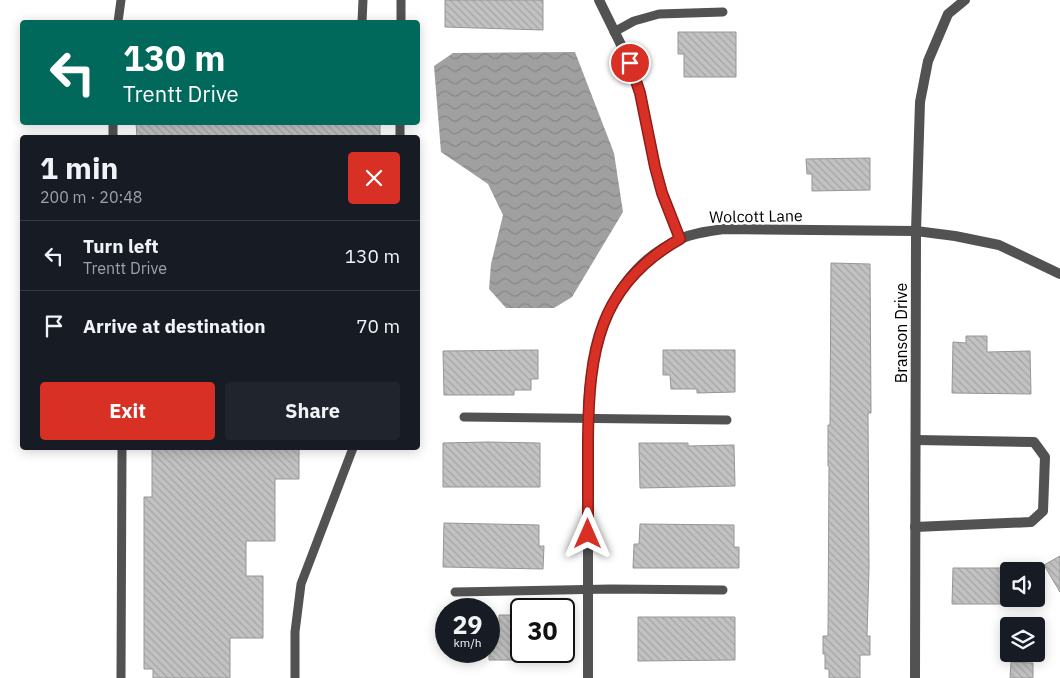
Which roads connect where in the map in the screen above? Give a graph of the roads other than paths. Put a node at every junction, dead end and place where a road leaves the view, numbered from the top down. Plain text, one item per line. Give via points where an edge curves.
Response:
1 (121, 0) edge
2 (364, 0) edge
3 (401, 0) edge
4 (599, 0) edge
5 (960, 2) edge
6 (723, 12) dead end
7 (118, 20) edge
8 (362, 20) edge
9 (401, 20) edge
10 (614, 32) junction
11 (916, 231) junction
12 (680, 239) junction
13 (1060, 274) edge
14 (464, 417) dead end
15 (588, 419) junction
16 (727, 420) dead end
17 (916, 440) junction
18 (122, 450) edge
19 (352, 450) edge
20 (915, 527) junction
21 (723, 590) dead end
22 (588, 591) junction
23 (455, 592) dead end
24 (121, 678) edge
25 (295, 678) edge
26 (588, 678) edge
27 (915, 678) edge

1 - 7 lane
2 - 8 lane
3 - 9 lane
4 - 10 street
5 - 11 street, Branson Drive via 948,14 928,61 920,102
6 - 10 lane via 659,14 634,21
10 - 12 street via 630,63 640,93 662,193
11 - 12 street, Wolcott Lane via 724,229
11 - 13 street, Wolcott Lane via 1000,245
11 - 17 street, Branson Drive
12 - 15 street, Wolcott Lane via 641,265 611,306 595,353
14 - 15 lane
15 - 16 lane
15 - 22 street, Wolcott Lane
17 - 20 street, Branson Drive
17 - 20 street via 1034,442 1045,457 1043,511 1031,522
18 - 24 lane
19 - 25 lane via 301,584 295,632
20 - 27 street, Branson Drive
21 - 22 lane
22 - 23 lane
22 - 26 street, Wolcott Lane

